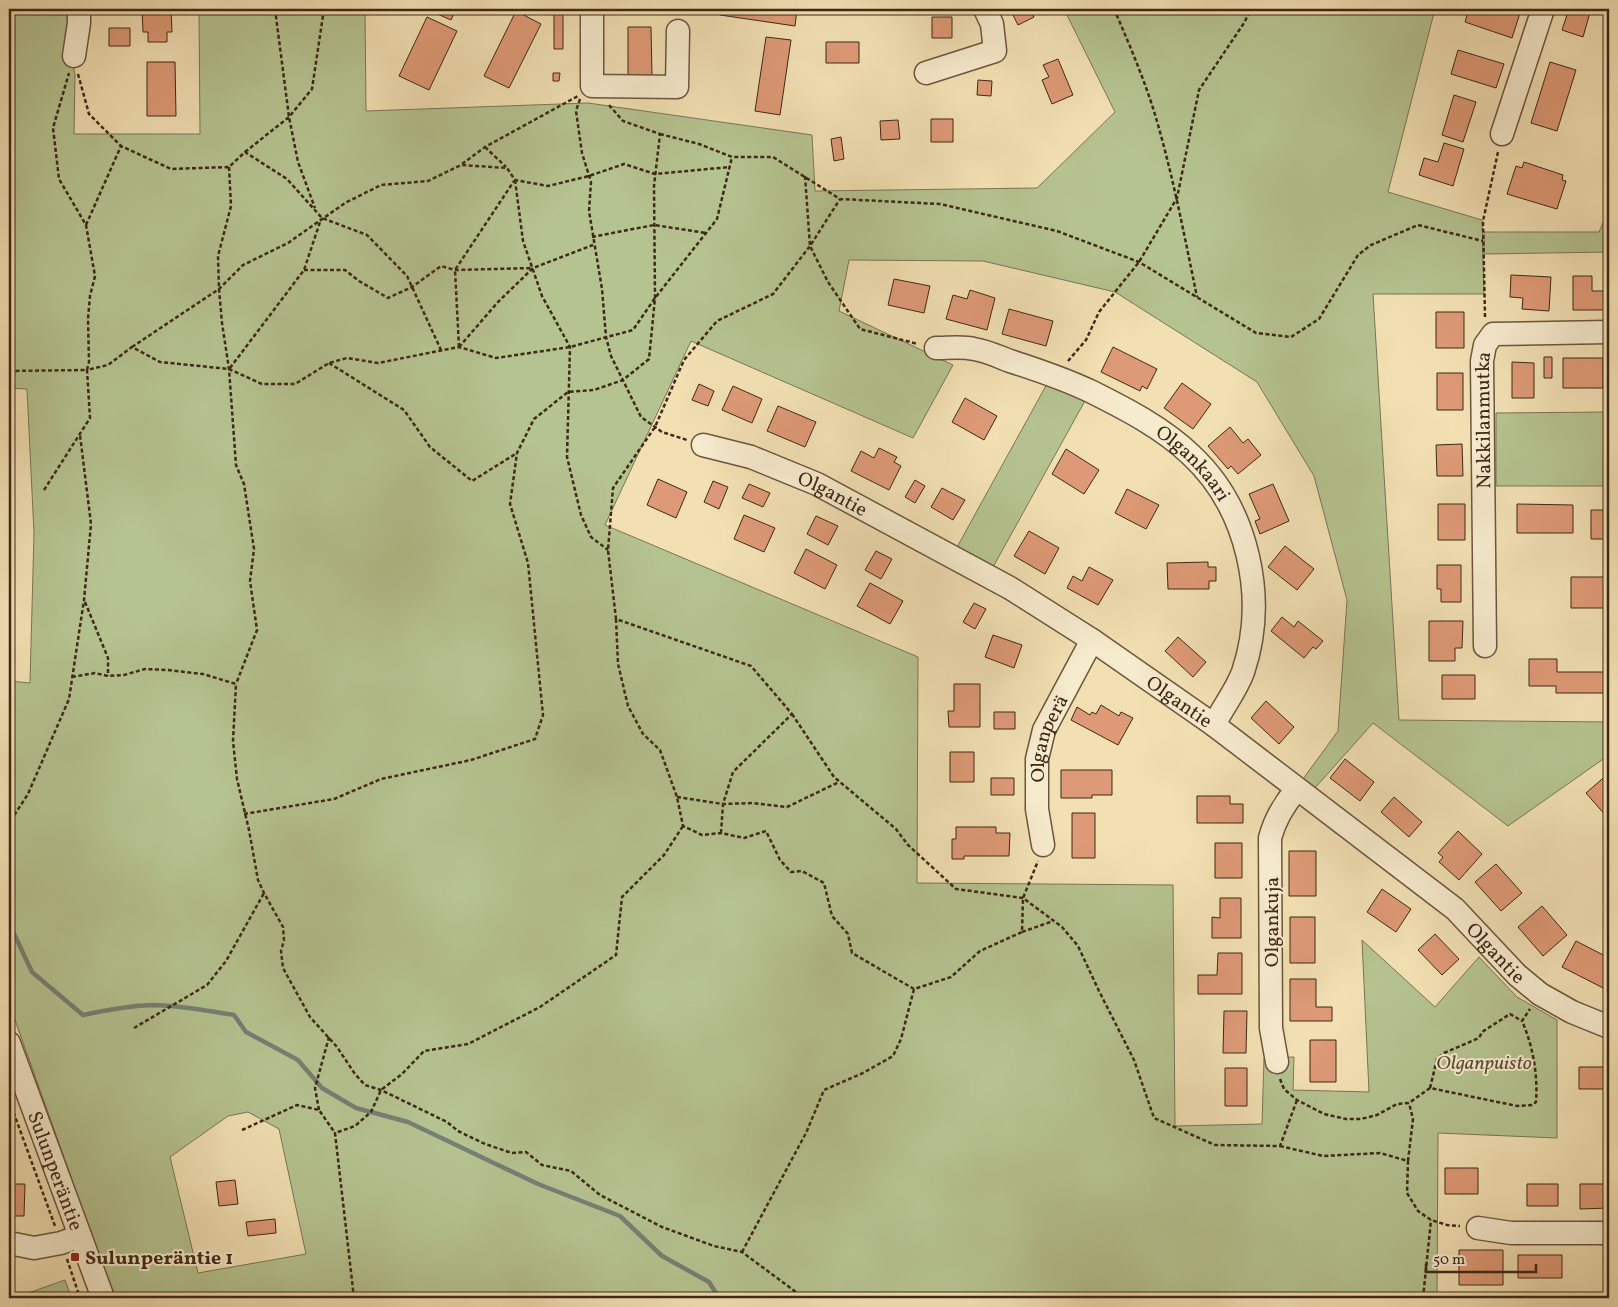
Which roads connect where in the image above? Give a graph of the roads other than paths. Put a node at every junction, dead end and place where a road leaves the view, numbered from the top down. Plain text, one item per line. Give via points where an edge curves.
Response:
1 (79, 9) edge
2 (592, 9) edge
3 (985, 9) edge
4 (1543, 9) edge
5 (678, 31) dead end
6 (74, 56) road end
7 (926, 73) dead end
8 (1502, 134) road end
9 (1609, 332) edge
10 (936, 348) road end
11 (703, 445) road end
12 (1092, 640) junction
13 (1485, 646) dead end
14 (1214, 725) junction
15 (1297, 790) junction
16 (1044, 845) road end
17 (1609, 1027) edge
18 (9, 1043) edge
19 (1276, 1062) road end
20 (1478, 1228) road end
21 (1609, 1232) edge
22 (71, 1240) junction
23 (9, 1243) edge
24 (103, 1298) edge

1 - 6 street
2 - 5 street via 586,90 677,87
3 - 7 street via 992,24 995,51
4 - 8 street
9 - 13 street, Nakkilanmutka via 1493,334 1485,345 1482,361
10 - 14 street, Olgankaari via 973,348 1055,376 1112,402 1154,426 1191,454 1217,483 1246,545 1253,606 1251,642 1242,673
11 - 12 street, Olgantie via 751,457 818,484 1010,588
12 - 14 street, Olgantie
12 - 16 street, Olganperä via 1044,730 1037,759 1037,809
14 - 15 street, Olgantie
15 - 17 street, Olgantie via 1455,909 1517,975 1540,994
15 - 19 street, Olgankuja via 1286,802 1270,838 1271,1028
18 - 22 street, Sulunperäntie
20 - 21 street via 1511,1232
22 - 23 street via 34,1248
22 - 24 street, Sulunperäntie

